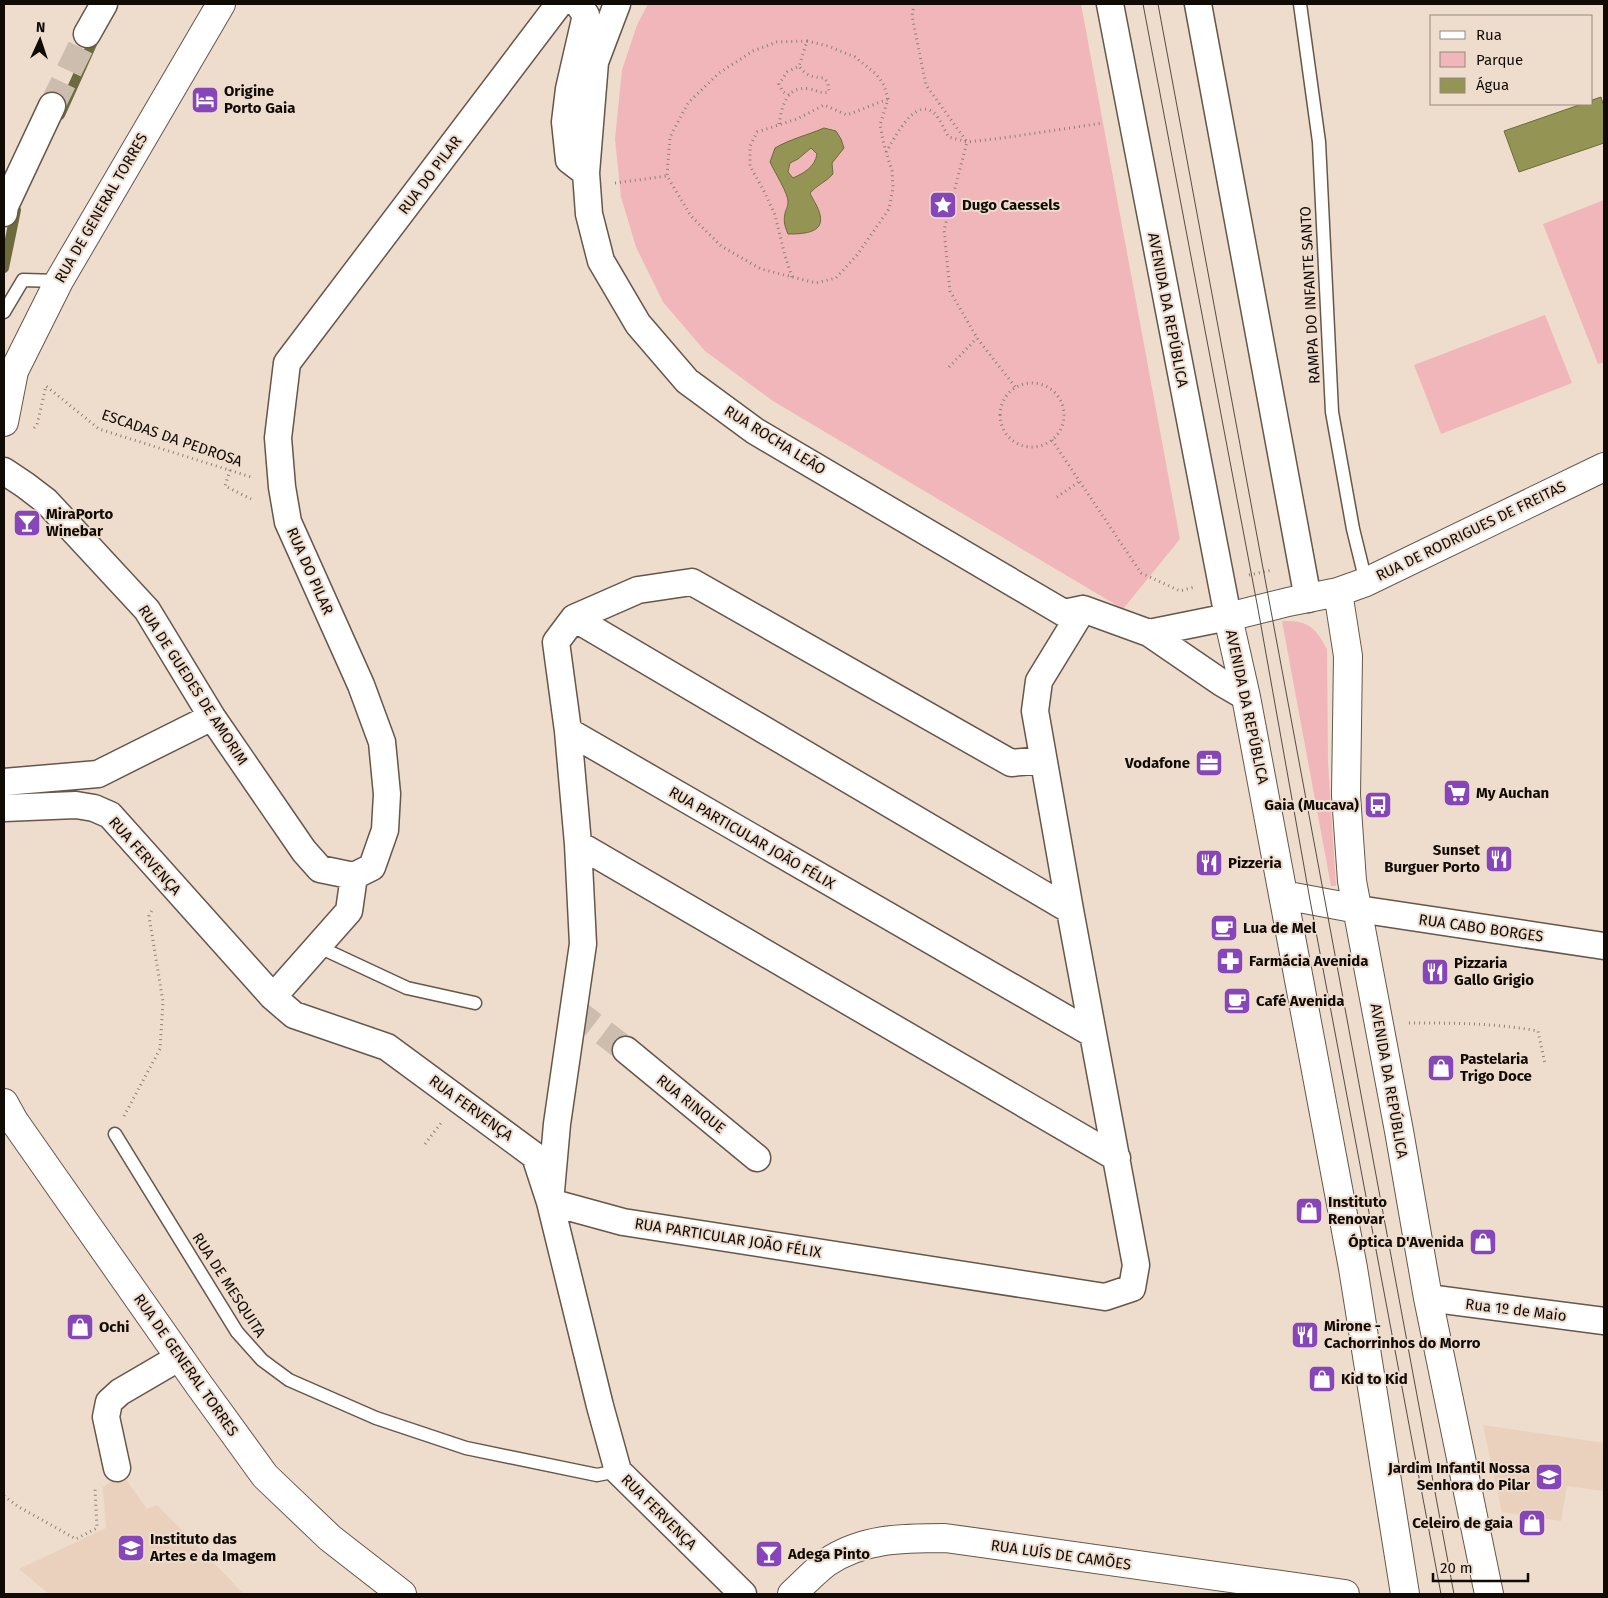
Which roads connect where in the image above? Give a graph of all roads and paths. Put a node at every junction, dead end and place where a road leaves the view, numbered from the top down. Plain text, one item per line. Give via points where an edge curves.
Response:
1 (104, 4) edge
2 (221, 4) edge
3 (559, 4) edge
4 (578, 4) edge
5 (617, 4) edge
6 (914, 4) edge
7 (1110, 4) edge
8 (1198, 4) edge
9 (1300, 4) edge
10 (88, 34) tunnel mouth
11 (807, 41) junction
12 (799, 66) junction
13 (789, 95) junction
14 (888, 99) junction
15 (52, 106) tunnel mouth
16 (1103, 123) dead end
17 (779, 124) junction
18 (967, 142) junction
19 (886, 152) junction
20 (586, 173) junction
21 (667, 176) junction
22 (4, 213) edge
23 (792, 277) junction
24 (58, 281) junction
25 (4, 312) edge
26 (977, 338) junction
27 (949, 366) dead end
28 (1016, 388) junction
29 (4, 422) edge
30 (37, 425) dead end
31 (1052, 440) junction
32 (1604, 467) edge
33 (230, 470) junction
34 (4, 471) edge
35 (1080, 481) junction
36 (282, 487) junction
37 (1057, 497) dead end
38 (251, 499) dead end
39 (1141, 573) dead end
40 (1366, 582) junction
41 (1338, 592) junction
42 (1308, 599) junction
43 (1083, 609) junction
44 (1228, 617) junction
45 (574, 618) junction
46 (1149, 634) junction
47 (1246, 697) junction
48 (212, 717) junction
49 (568, 731) junction
50 (1043, 760) junction
51 (16, 781) edge
52 (4, 808) edge
53 (578, 844) junction
54 (354, 876) junction
55 (167, 880) junction
56 (1283, 895) junction
57 (1358, 909) junction
58 (1070, 910) junction
59 (317, 946) junction
60 (1604, 946) edge
61 (273, 997) junction
62 (474, 1003) dead end
63 (1378, 1023) junction
64 (1093, 1034) junction
65 (626, 1050) tunnel mouth
66 (1545, 1064) dead end
67 (4, 1103) edge
68 (115, 1134) joint
69 (757, 1158) dead end
70 (1117, 1158) junction
71 (550, 1202) junction
72 (1428, 1298) junction
73 (1604, 1321) edge
74 (180, 1357) junction
75 (117, 1468) joint
76 (618, 1471) junction
77 (4, 1496) edge
78 (402, 1594) edge
79 (743, 1594) edge
80 (792, 1594) edge
81 (1345, 1594) edge
82 (1405, 1594) edge
83 (1489, 1594) edge

1 - 10 street
2 - 24 main road, RUA DE GENERAL TORRES
3 - 36 street, RUA DO PILAR via 287,363 278,438
4 - 20 street via 586,15 568,89 565,122 569,160
5 - 20 street, RUA ROCHA LEÃO via 595,62
6 - 18 path via 912,16 926,84
7 - 44 street, AVENIDA DA REPÚBLICA
8 - 42 street
9 - 40 lane, RAMPA DO INFANTE SANTO via 1319,142 1332,412
11 - 12 path
11 - 14 path via 855,58 876,74
11 - 21 path via 777,42 753,50 719,73 688,103 670,137
12 - 13 path via 786,72 779,84
12 - 13 path via 813,78 824,78 829,92 799,88
13 - 17 path via 782,105
14 - 17 path via 847,115 824,105
14 - 19 path via 880,125
15 - 22 street
16 - 18 path
17 - 23 path via 756,132 750,146 750,166 775,215
18 - 19 path via 949,136 934,113 925,110 913,113 906,120
18 - 26 path via 944,230 950,291
19 - 23 path via 893,188 889,209 858,255 836,278 816,283
20 - 21 path via 609,184
20 - 43 street, RUA ROCHA LEÃO via 589,214 601,261 638,324 687,381 754,430 1064,613
21 - 23 path via 691,216 721,246 761,269
24 - 25 lane via 23,280
24 - 29 main road, RUA DE GENERAL TORRES via 14,370
26 - 27 path
26 - 28 path
28 - 31 path via 1037,383 1055,393 1064,412 1059,432
28 - 31 path via 1002,403 1001,424 1006,434 1022,446 1043,445
30 - 33 path, ESCADAS DA PEDROSA via 46,386 99,429
31 - 35 path
32 - 40 main road, RUA DE RODRIGUES DE FREITAS
33 - 36 path, ESCADAS DA PEDROSA
33 - 38 path via 225,486
34 - 48 street, RUA DE GUEDES DE AMORIM via 46,502 147,610
35 - 37 path
35 - 39 path
36 - 54 street, RUA DO PILAR via 288,522 361,686 382,742 387,794 386,830 372,867
40 - 41 main road, RUA DE RODRIGUES DE FREITAS
41 - 42 main road, AVENIDA DA REPÚBLICA
41 - 57 main road, AVENIDA DA REPÚBLICA via 1348,656 1346,795 1352,881
42 - 44 main road, AVENIDA DA REPÚBLICA
43 - 46 street, RUA ROCHA LEÃO
43 - 50 street, RUA PARTICULAR JOÃO FÉLIX via 1039,681 1035,711
44 - 46 street
44 - 47 main road, AVENIDA DA REPÚBLICA
45 - 49 street via 556,642
45 - 50 street via 638,590 692,582 1011,764
45 - 58 street
46 - 47 street, RUA ROCHA LEÃO
47 - 56 main road, AVENIDA DA REPÚBLICA
48 - 51 street via 98,774
48 - 54 street, RUA DE GUEDES DE AMORIM via 304,851 320,869
49 - 53 street
49 - 64 street, RUA PARTICULAR JOÃO FÉLIX
50 - 58 street, RUA PARTICULAR JOÃO FÉLIX
52 - 55 street, RUA FERVENÇA via 76,805 110,815
53 - 70 street
53 - 71 street via 583,944 557,1124
54 - 59 street via 349,910
55 - 61 street, RUA FERVENÇA
55 - 68 path via 149,916 162,1002 160,1050
56 - 57 main road
56 - 82 main road, AVENIDA DA REPÚBLICA via 1353,1268
57 - 60 street, RUA CABO BORGES
57 - 63 main road, AVENIDA DA REPÚBLICA
58 - 64 street, RUA PARTICULAR JOÃO FÉLIX
59 - 61 street
59 - 62 lane via 407,988
61 - 71 street, RUA FERVENÇA via 294,1015 387,1047 459,1098 536,1156
63 - 66 path via 1481,1023 1538,1031
63 - 72 main road, AVENIDA DA REPÚBLICA
64 - 70 street, RUA PARTICULAR JOÃO FÉLIX
65 - 69 street, RUA RINQUE
67 - 74 main road, RUA DE GENERAL TORRES
68 - 76 lane, RUA DE MESQUITA via 237,1332 262,1360 288,1380 376,1418 466,1448 597,1475
70 - 71 street, RUA PARTICULAR JOÃO FÉLIX via 1136,1265 1132,1288 1105,1297 623,1222
71 - 76 street, RUA FERVENÇA
72 - 73 street, Rua 1º de Maio
72 - 83 main road, AVENIDA DA REPÚBLICA
74 - 75 street via 120,1392 109,1402 106,1416
74 - 78 main road, RUA DE GENERAL TORRES via 266,1476 330,1538
75 - 77 path via 95,1485 97,1528 76,1539
76 - 79 street, RUA FERVENÇA
80 - 81 main road, RUA LUÍS DE CAMÕES via 826,1563 852,1548 908,1538 945,1538

